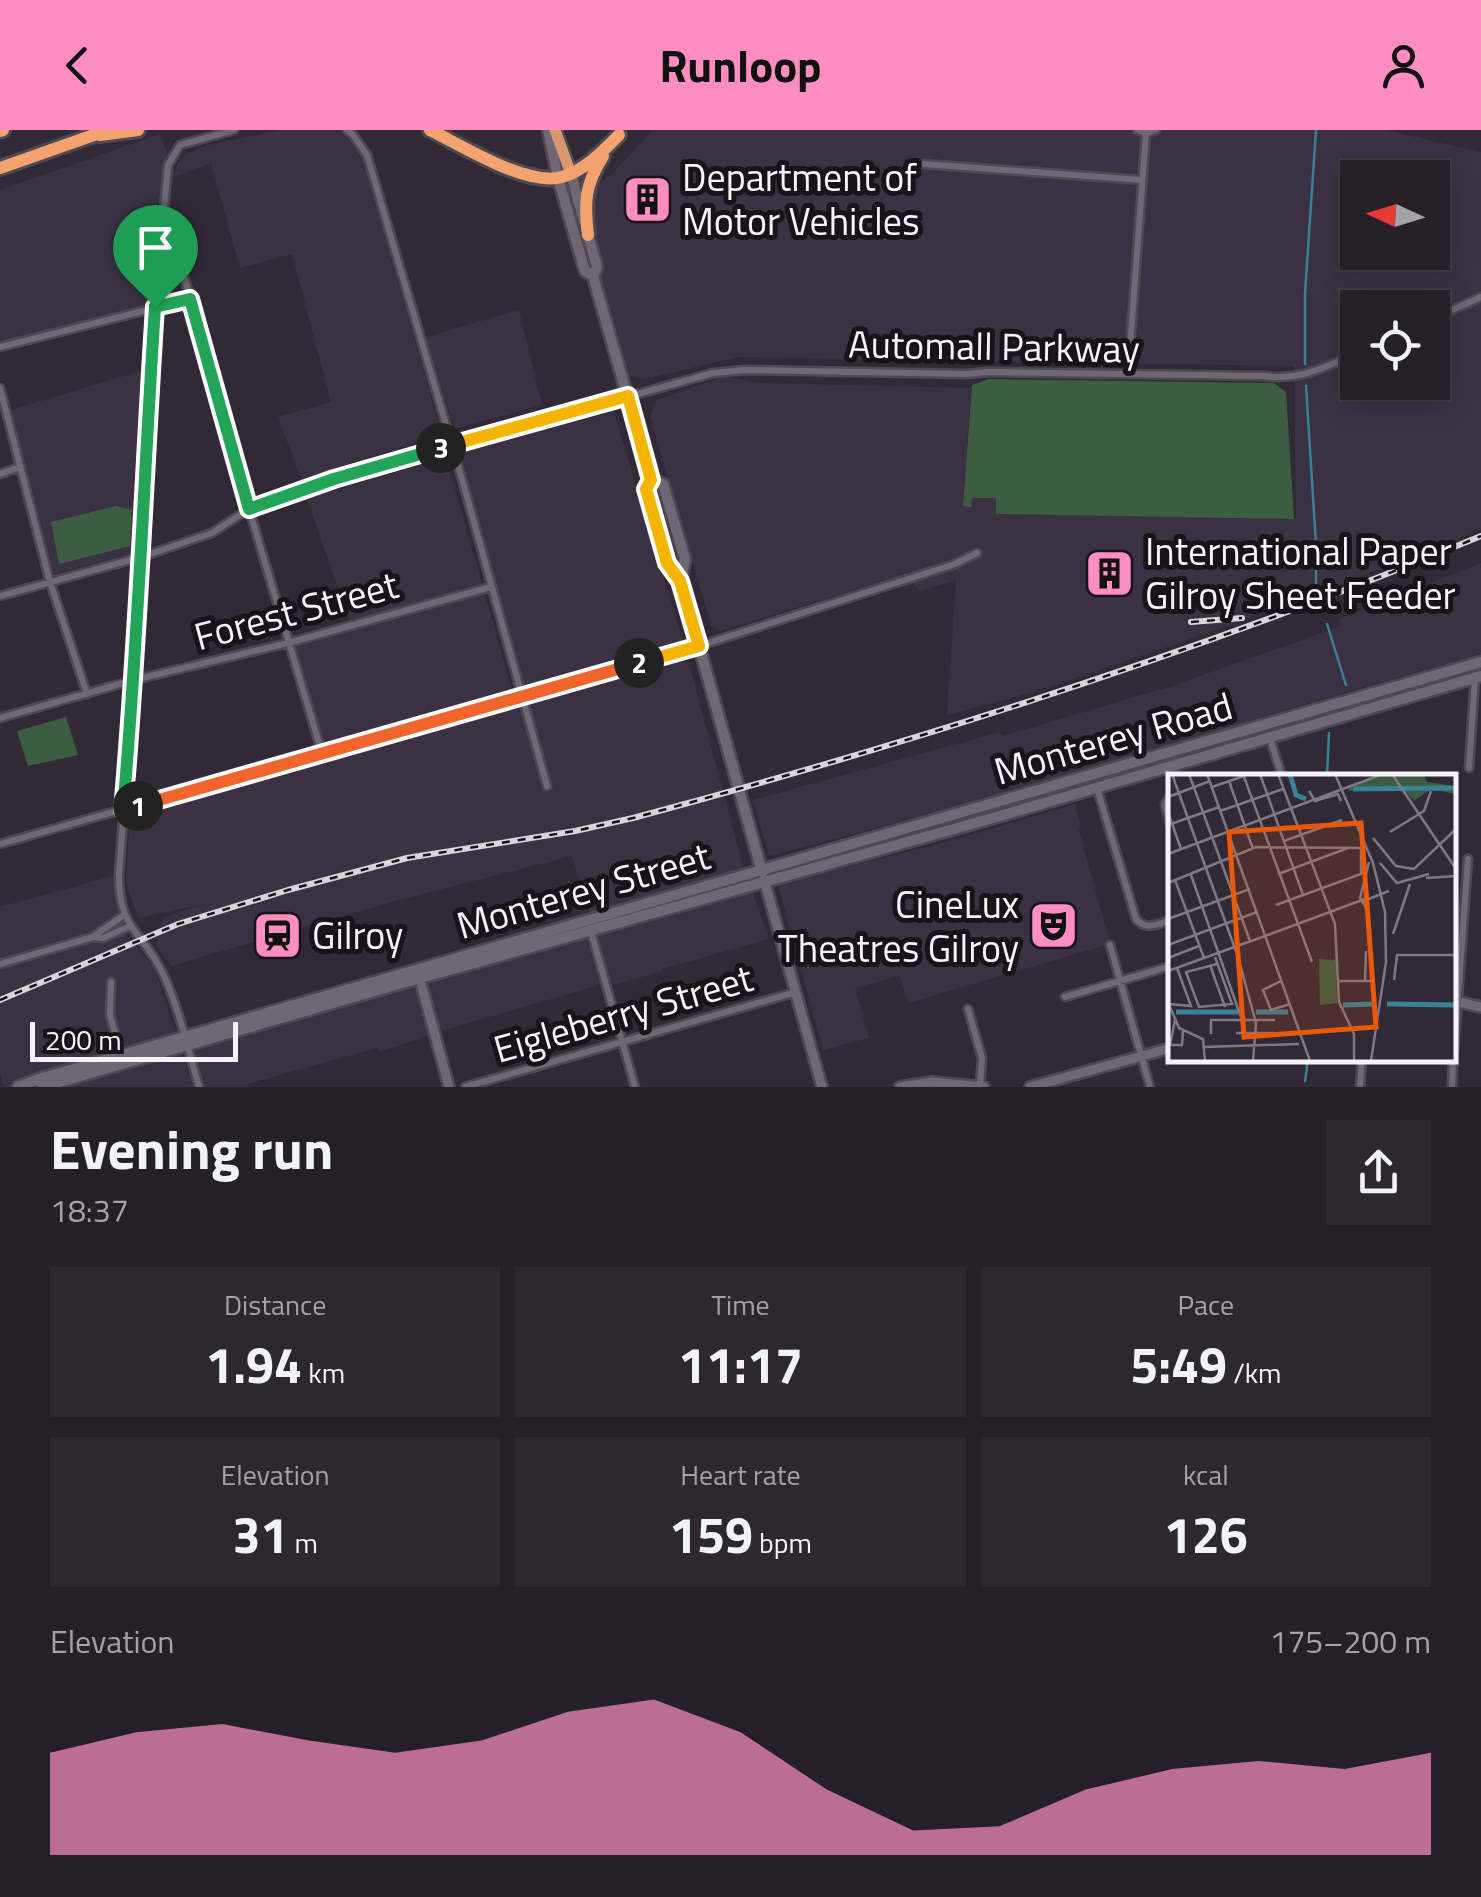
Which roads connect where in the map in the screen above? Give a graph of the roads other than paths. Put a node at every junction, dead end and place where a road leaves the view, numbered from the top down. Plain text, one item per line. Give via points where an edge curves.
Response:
1 (108, 130) edge
2 (138, 130) edge
3 (234, 130) edge
4 (430, 130) edge
5 (551, 130) edge
6 (1156, 130) edge
7 (350, 132) edge
8 (621, 132) edge
9 (1142, 132) edge
10 (93, 136) junction
11 (924, 164) dead end
12 (0, 168) edge
13 (565, 176) junction
14 (1142, 180) junction
15 (165, 214) junction
16 (588, 235) junction
17 (593, 276) junction
18 (1481, 297) edge
19 (190, 299) junction
20 (155, 307) junction
21 (1450, 311) edge
22 (0, 346) edge
23 (1340, 361) edge
24 (1128, 374) junction
25 (0, 388) edge
26 (628, 396) junction
27 (451, 445) junction
28 (20, 468) junction
29 (0, 474) edge
30 (651, 480) junction
31 (249, 509) junction
32 (977, 553) dead end
33 (142, 558) junction
34 (680, 581) junction
35 (50, 582) junction
36 (490, 587) junction
37 (0, 596) edge
38 (288, 642) junction
39 (699, 646) junction
40 (1481, 662) edge
41 (1478, 677) edge
42 (134, 680) junction
43 (87, 694) junction
44 (522, 696) junction
45 (0, 718) edge
46 (1270, 738) junction
47 (322, 754) junction
48 (1469, 768) dead end
49 (1281, 774) edge
50 (546, 786) dead end
51 (1097, 788) junction
52 (123, 810) junction
53 (0, 844) edge
54 (1468, 859) dead end
55 (762, 870) junction
56 (764, 882) junction
57 (124, 915) junction
58 (1168, 921) edge
59 (130, 926) junction
60 (590, 926) junction
61 (93, 938) junction
62 (1110, 945) dead end
63 (0, 964) edge
64 (1168, 967) edge
65 (419, 974) junction
66 (1120, 981) junction
67 (111, 982) dead end
68 (1456, 990) edge
69 (796, 992) junction
70 (1065, 997) dead end
71 (1456, 1001) edge
72 (1481, 1007) edge
73 (968, 1009) dead end
74 (185, 1041) junction
75 (622, 1042) junction
76 (1168, 1049) edge
77 (122, 1055) junction
78 (1141, 1056) junction
79 (1362, 1062) edge
80 (1453, 1062) edge
81 (18, 1087) edge
82 (42, 1087) edge
83 (199, 1087) edge
84 (449, 1087) edge
85 (466, 1087) edge
86 (635, 1087) edge
87 (822, 1087) edge
88 (900, 1087) edge
89 (982, 1087) edge
90 (1030, 1087) edge
91 (1150, 1087) edge
92 (1360, 1087) edge
93 (1452, 1087) edge

1 - 10 highway
2 - 10 highway
3 - 15 street via 180,146 168,165
4 - 13 highway via 519,173
5 - 13 highway
6 - 9 street
7 - 27 street via 368,155
8 - 13 highway
8 - 16 highway via 589,181
9 - 14 street
10 - 12 highway
11 - 14 street
13 - 16 main road
13 - 17 main road via 585,271
14 - 24 street
15 - 19 street
15 - 20 street
16 - 17 main road via 597,267
17 - 26 main road
18 - 21 street
19 - 20 street
19 - 31 street
20 - 22 street
20 - 33 street
23 - 24 street, Automall Parkway via 1284,379
24 - 26 street, Automall Parkway via 733,371
25 - 28 street
26 - 27 street, Automall Parkway
26 - 30 main road
27 - 31 street, Automall Parkway
27 - 36 street
28 - 29 street
28 - 35 street
30 - 34 main road via 651,508 667,563
30 - 34 main road via 663,484 685,559
31 - 33 street, Automall Parkway via 212,533
31 - 38 street
32 - 39 street
33 - 35 street, Automall Parkway
33 - 42 street
34 - 39 main road
35 - 37 street, Automall Parkway
35 - 43 street
36 - 38 street, Forest Street
36 - 44 street
38 - 42 street, Forest Street
38 - 47 street
39 - 44 street
39 - 55 main road
40 - 55 main road, Monterey Road
41 - 46 main road, Monterey Road
41 - 48 street
42 - 43 street, Forest Street
42 - 52 street
43 - 45 street, Forest Street
44 - 47 street
44 - 50 street
46 - 49 street
46 - 51 main road, Monterey Road
47 - 52 street
51 - 56 main road, Monterey Road
51 - 58 street via 1134,915 1148,926
52 - 53 street
52 - 57 street via 118,889
54 - 68 street
55 - 56 main road
55 - 60 main road, Monterey Street
56 - 60 main road, Monterey Street
56 - 69 street
57 - 59 street
57 - 61 street
59 - 61 street
59 - 74 street via 164,974
60 - 65 main road, Monterey Street
60 - 75 street
61 - 63 street
62 - 66 street
64 - 66 street
65 - 74 main road, Monterey Street
65 - 84 street
66 - 70 street
66 - 78 street
67 - 77 street via 110,1015
69 - 75 street, Eigleberry Street
69 - 87 street
71 - 72 street
73 - 89 street via 982,1058
74 - 77 main road, Monterey Street
74 - 82 main road, Monterey Street
74 - 83 street
75 - 85 street, Eigleberry Street
75 - 86 street
76 - 78 street
77 - 81 main road, Monterey Street
78 - 90 street
78 - 91 street
79 - 92 street
80 - 93 street
88 - 89 street

